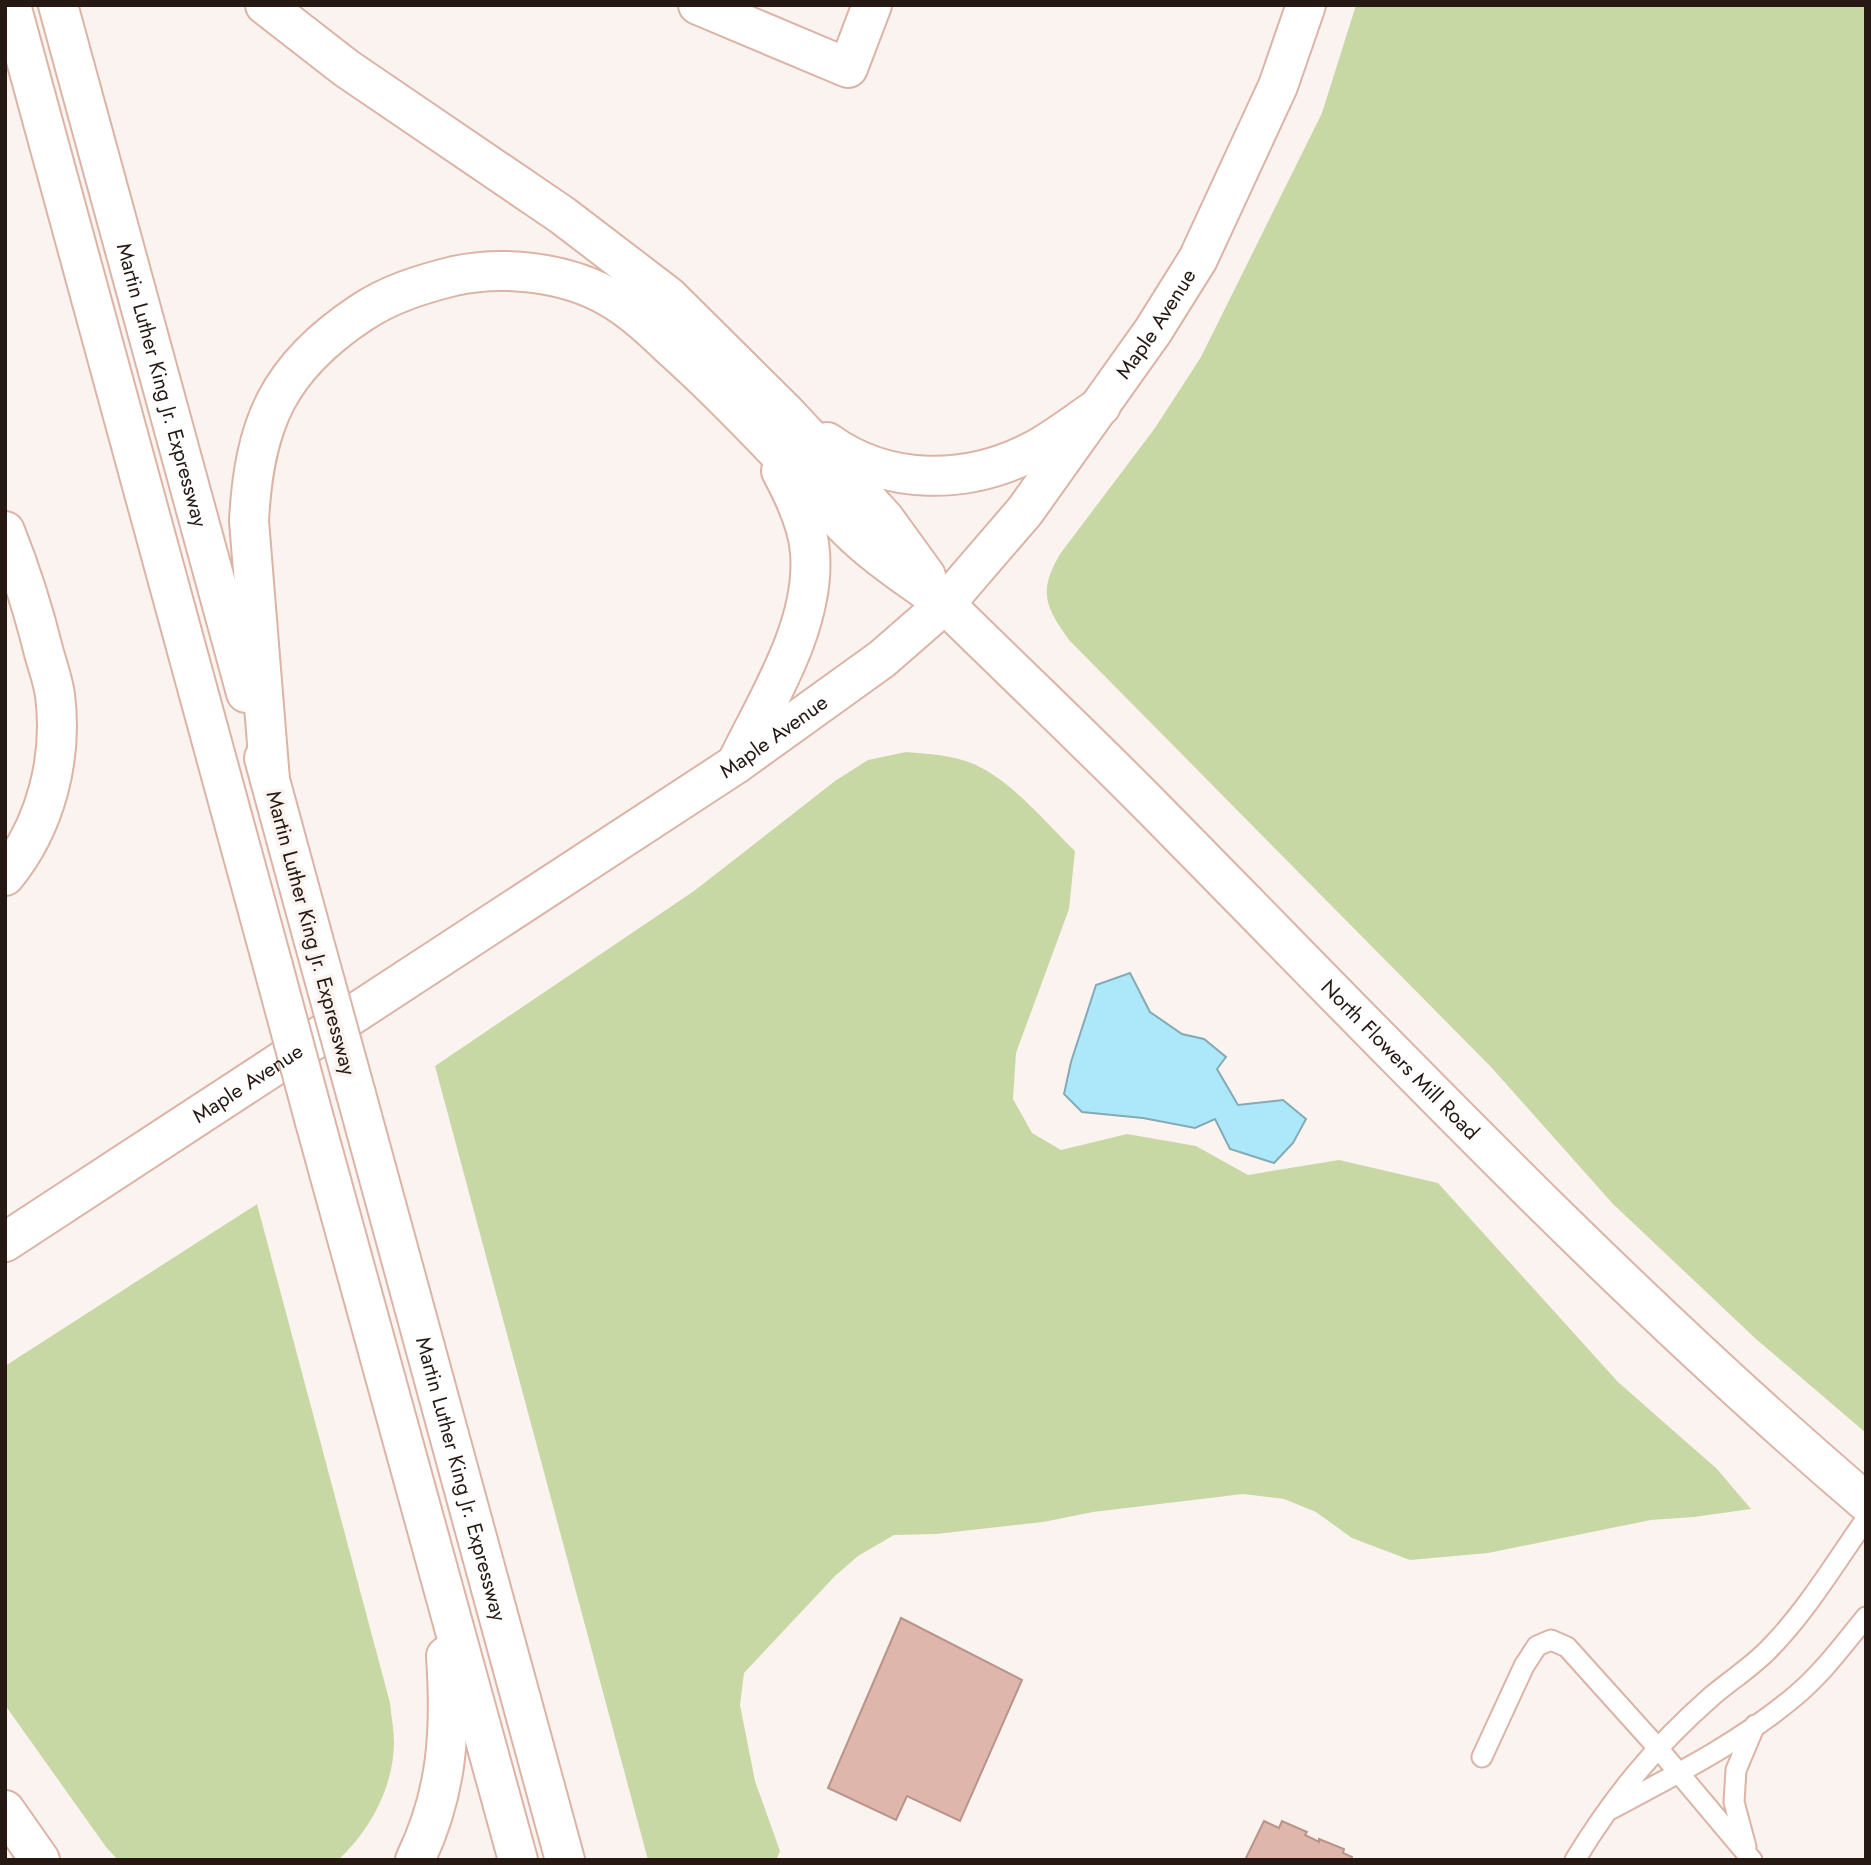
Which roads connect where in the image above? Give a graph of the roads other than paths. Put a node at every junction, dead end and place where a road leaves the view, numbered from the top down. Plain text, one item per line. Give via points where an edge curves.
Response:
1 (10, 5) edge
2 (58, 5) edge
3 (265, 5) edge
4 (698, 5) edge
5 (872, 5) edge
6 (1306, 5) edge
7 (1101, 406) junction
8 (774, 424) junction
9 (5, 531) edge
10 (945, 604) junction
11 (736, 764) junction
12 (270, 780) junction
13 (5, 876) edge
14 (5, 1242) edge
15 (1866, 1502) edge
16 (1866, 1519) edge
17 (440, 1577) junction
18 (1866, 1617) edge
19 (1756, 1725) junction
20 (1657, 1747) junction
21 (1482, 1757) dead end
22 (1679, 1773) junction
23 (5, 1810) edge
24 (1604, 1813) junction
25 (1750, 1857) edge
26 (40, 1860) edge
27 (415, 1860) edge
28 (518, 1860) edge
29 (565, 1860) edge
30 (1575, 1860) edge

1 - 17 main road, bridge
2 - 12 main road, Martin Luther King Jr. Expressway
3 - 8 main road via 346,68 616,254 667,296
4 - 5 main road via 848,68
6 - 7 main road, Maple Avenue via 1278,86 1198,259
7 - 8 main road via 1033,451 990,469 944,477 907,475 870,465
7 - 10 main road, Maple Avenue via 1025,511
8 - 10 main road, North Flowers Mill Road via 884,518
8 - 11 main road via 810,549 810,583 802,625
8 - 12 main road via 692,365 628,310 564,279 506,271 473,272 402,291 341,326 315,348 278,395 257,448 251,483 249,522
9 - 13 main road via 34,612 55,694 56,744 48,793 36,826
10 - 11 main road, Maple Avenue via 881,659
10 - 15 main road, North Flowers Mill Road via 1151,805 1535,1197 1739,1392
11 - 14 main road, Maple Avenue
12 - 29 main road, Martin Luther King Jr. Expressway, bridge
16 - 20 lane via 1768,1651
17 - 27 main road via 448,1738 438,1803
17 - 28 main road
18 - 19 lane via 1795,1697
19 - 22 lane
19 - 25 lane via 1736,1770 1734,1802
20 - 21 lane via 1567,1647 1551,1640 1537,1646 1531,1656
20 - 22 lane
20 - 24 lane
22 - 24 lane
22 - 25 lane
23 - 26 main road
24 - 30 lane

